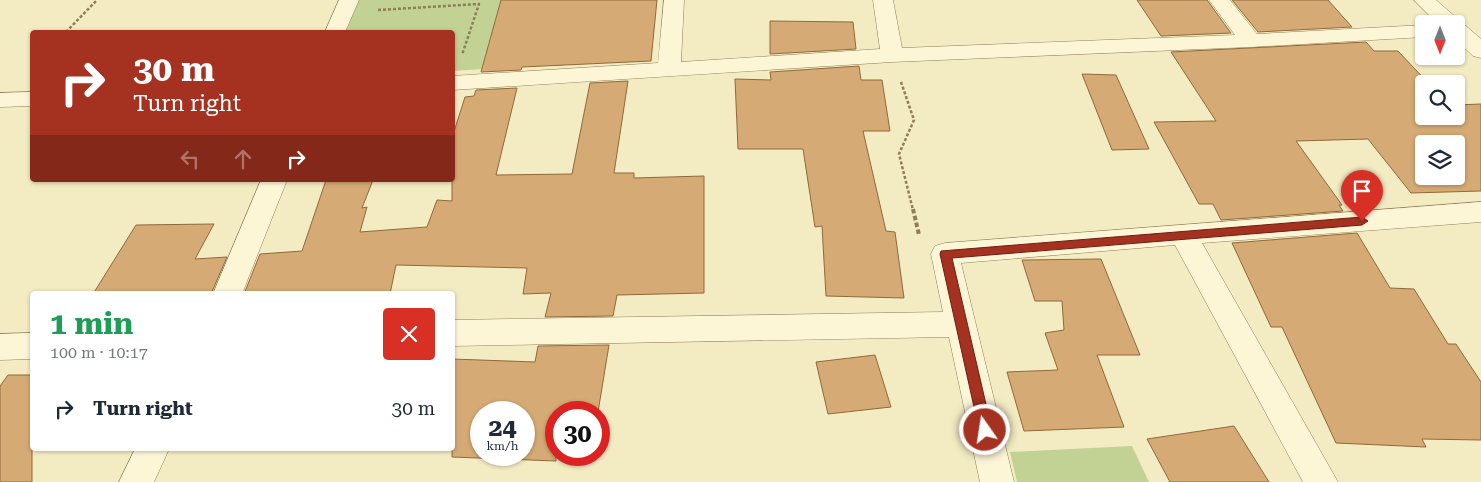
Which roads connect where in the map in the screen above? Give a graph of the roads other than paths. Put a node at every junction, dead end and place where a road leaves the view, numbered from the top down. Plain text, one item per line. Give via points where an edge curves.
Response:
1 (349, 0) edge
2 (674, 0) edge
3 (884, 0) edge
4 (1219, 0) edge
5 (1424, 0) edge
6 (1441, 15) edge
7 (337, 30) edge
8 (1415, 32) edge
9 (1465, 37) edge
10 (1251, 41) junction
11 (1481, 51) edge
12 (892, 55) junction
13 (670, 68) junction
14 (456, 73) edge
15 (30, 99) edge
16 (0, 100) edge
17 (273, 182) edge
18 (1481, 212) edge
19 (1183, 234) junction
20 (228, 291) edge
21 (961, 324) junction
22 (455, 333) edge
23 (30, 346) edge
24 (0, 347) edge
25 (151, 451) edge
26 (136, 482) edge
27 (997, 482) edge
28 (1321, 482) edge

1 - 7 street
2 - 13 street
3 - 12 street
4 - 10 street
5 - 6 street
8 - 10 street
9 - 11 street
10 - 12 street
12 - 13 street
13 - 14 street
15 - 16 street
17 - 20 street
18 - 19 street
19 - 21 street via 946,254
19 - 28 street
21 - 22 street
21 - 27 street
23 - 24 street
25 - 26 street

